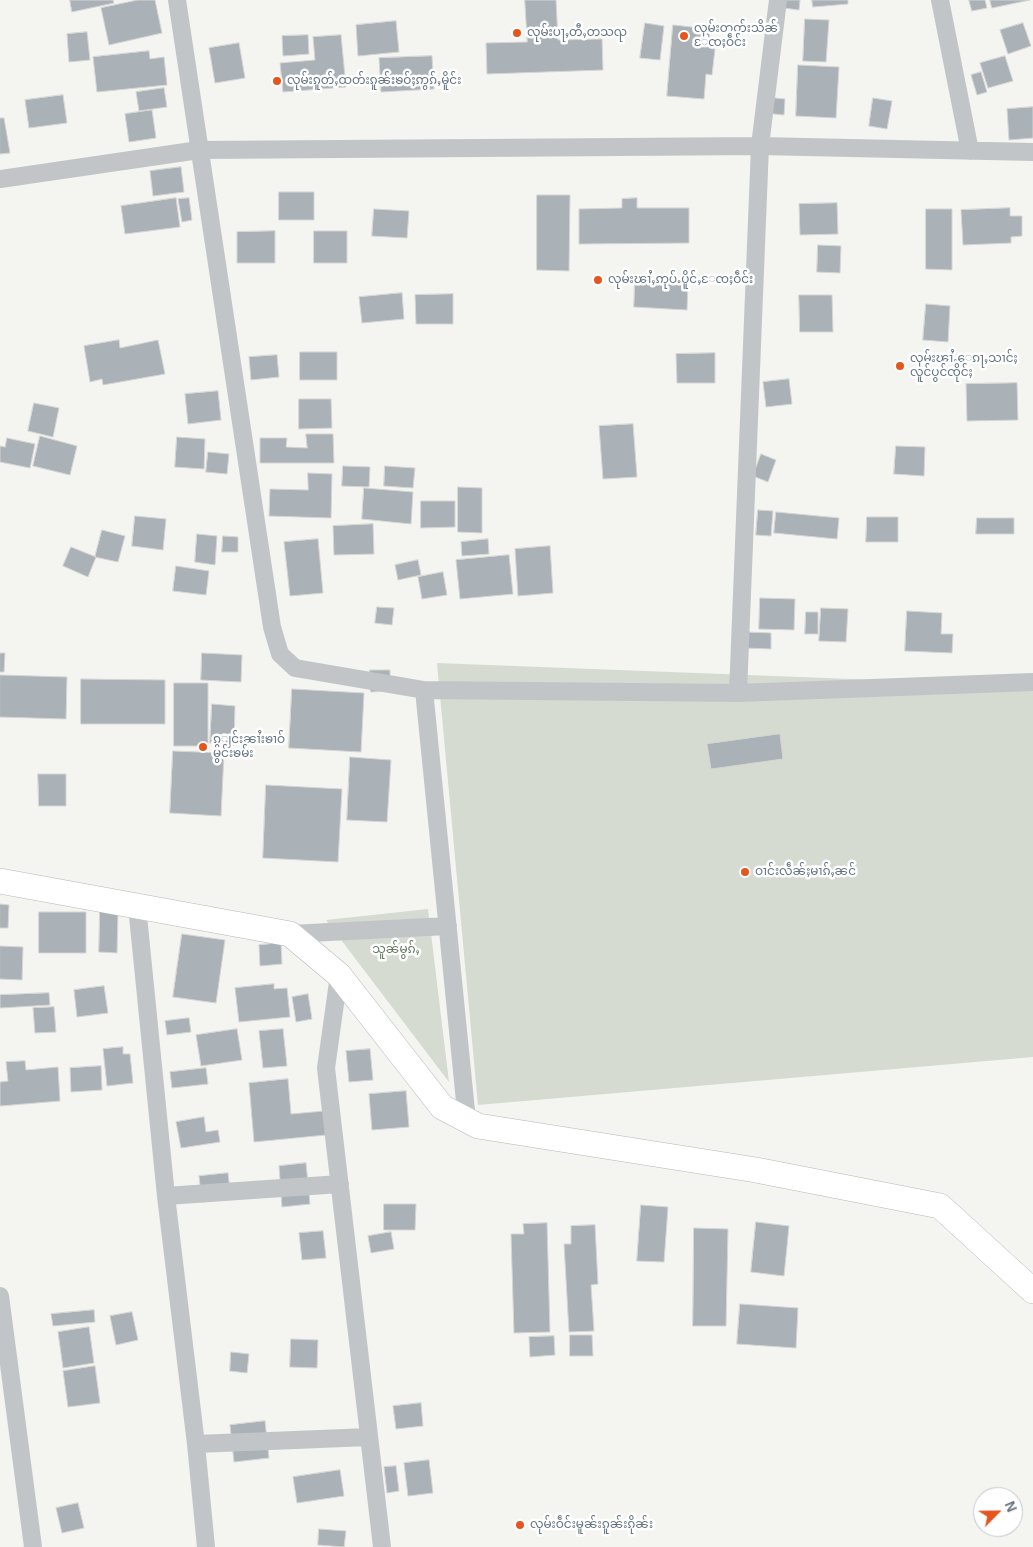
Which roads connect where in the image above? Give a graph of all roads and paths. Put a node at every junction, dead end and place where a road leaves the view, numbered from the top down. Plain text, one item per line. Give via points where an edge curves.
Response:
1 (177, 0) edge
2 (778, 0) edge
3 (940, 0) edge
4 (760, 146) junction
5 (199, 150) junction
6 (970, 151) junction
7 (1033, 152) edge
8 (0, 179) edge
9 (1033, 682) edge
10 (424, 690) junction
11 (738, 693) junction
12 (0, 881) edge
13 (137, 906) junction
14 (448, 926) junction
15 (290, 934) junction
16 (339, 975) junction
17 (467, 1121) junction
18 (340, 1184) junction
19 (166, 1196) junction
20 (1033, 1291) edge
21 (0, 1296) edge
22 (369, 1437) junction
23 (196, 1444) junction
24 (34, 1547) edge
25 (206, 1547) edge
26 (382, 1547) edge

1 - 5 street
2 - 4 street
3 - 6 street
4 - 5 street
4 - 6 street
4 - 11 street
5 - 8 street
5 - 10 street via 272,627 280,654 295,668
6 - 7 street
9 - 11 street
10 - 11 street
10 - 14 street
12 - 13 main road
13 - 15 main road
13 - 19 street
14 - 15 street
14 - 17 street
15 - 16 main road
16 - 17 main road via 442,1107
16 - 18 street via 326,1068
17 - 20 main road via 478,1126 756,1170 940,1206
18 - 19 street
18 - 22 street
19 - 23 street
21 - 24 street
22 - 23 street
22 - 26 street
23 - 25 street

